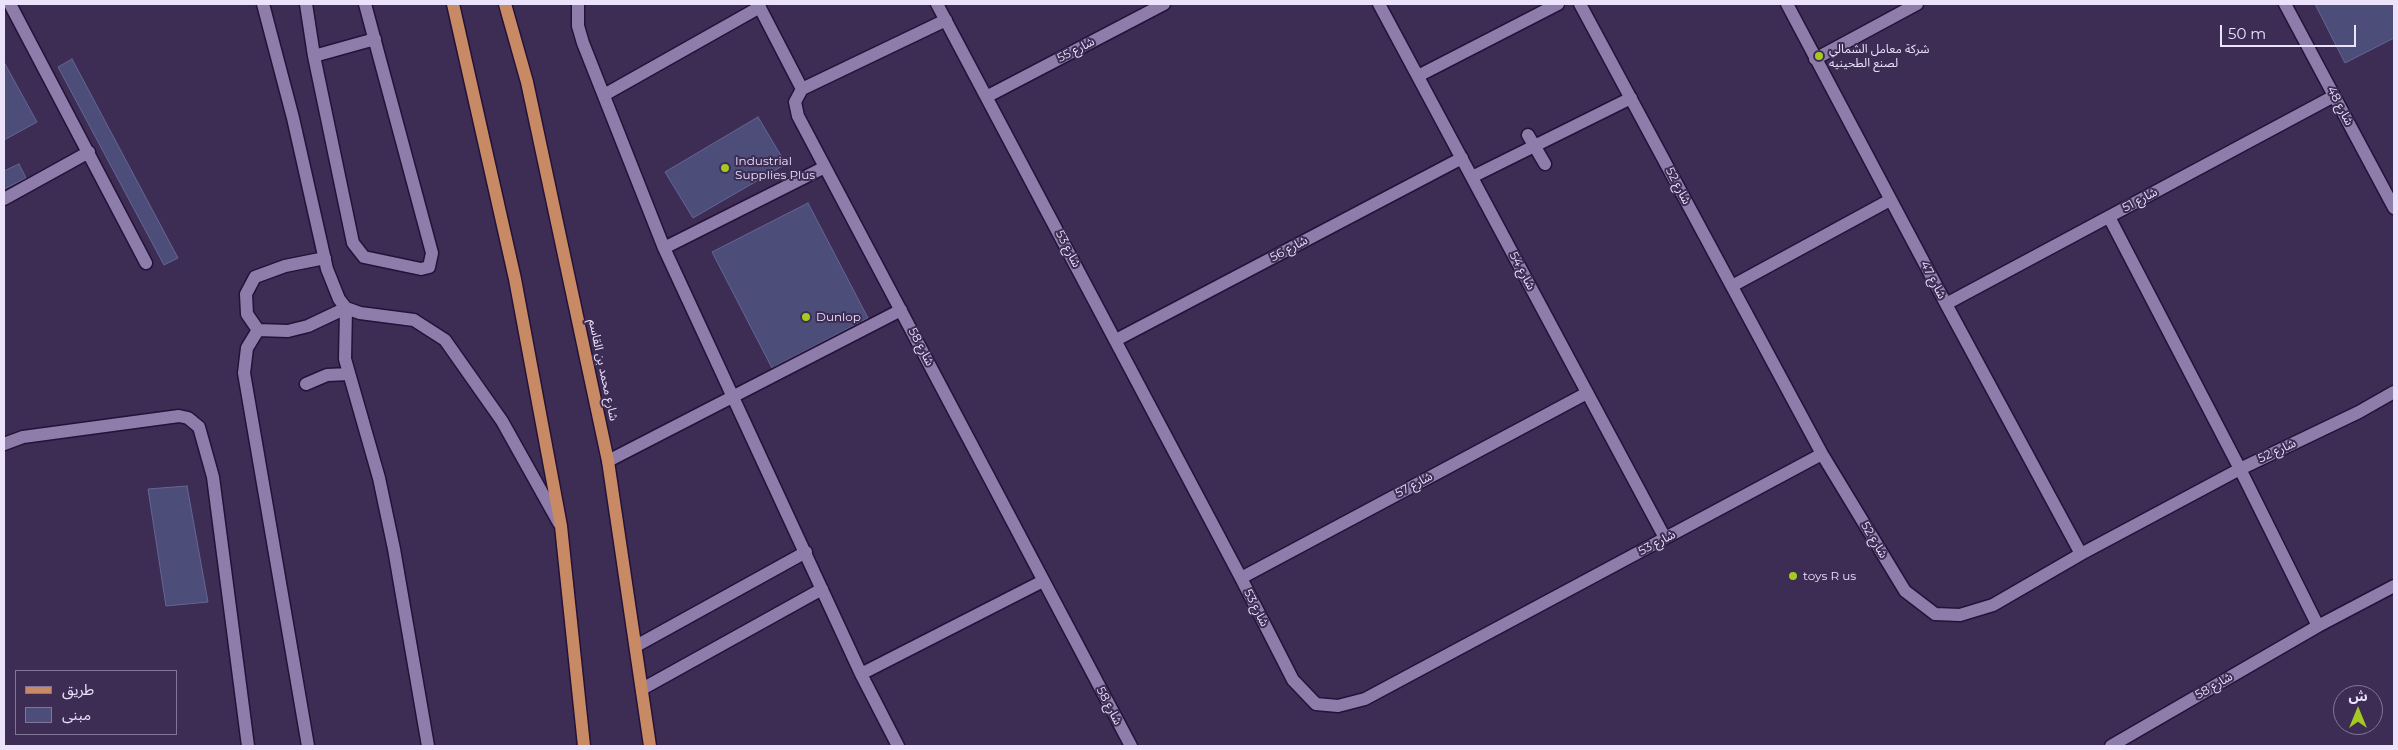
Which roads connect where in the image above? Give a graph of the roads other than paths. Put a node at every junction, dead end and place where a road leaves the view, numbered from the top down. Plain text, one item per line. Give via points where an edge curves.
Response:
1 (10, 4) edge
2 (263, 4) edge
3 (306, 4) edge
4 (365, 4) edge
5 (453, 4) edge
6 (505, 4) edge
7 (578, 4) edge
8 (938, 4) edge
9 (1164, 4) edge
10 (1380, 4) edge
11 (1558, 4) edge
12 (1580, 4) edge
13 (1787, 4) edge
14 (1917, 4) edge
15 (2285, 4) edge
16 (759, 6) edge
17 (946, 20) junction
18 (375, 39) junction
19 (314, 56) junction
20 (1816, 59) junction
21 (1418, 76) junction
22 (802, 89) junction
23 (604, 95) junction
24 (988, 96) junction
25 (2334, 96) junction
26 (1631, 98) junction
27 (1535, 141) junction
28 (89, 152) junction
29 (1462, 158) junction
30 (1548, 162) dead end
31 (825, 167) junction
32 (1472, 177) junction
33 (4, 199) edge
34 (1890, 200) junction
35 (2394, 208) edge
36 (2109, 217) junction
37 (664, 248) junction
38 (326, 258) junction
39 (146, 263) dead end
40 (1732, 286) junction
41 (1946, 304) junction
42 (346, 308) junction
43 (901, 310) junction
44 (258, 330) junction
45 (1116, 340) junction
46 (349, 374) junction
47 (306, 384) dead end
48 (1587, 392) junction
49 (2394, 392) edge
50 (734, 395) junction
51 (4, 444) edge
52 (1822, 454) junction
53 (608, 461) junction
54 (2240, 469) junction
55 (561, 526) junction
56 (1665, 538) junction
57 (806, 552) junction
58 (2081, 554) junction
59 (1242, 578) junction
60 (1043, 581) junction
61 (2394, 586) edge
62 (822, 589) junction
63 (2318, 626) junction
64 (636, 646) junction
65 (861, 674) junction
66 (642, 689) junction
67 (248, 746) edge
68 (308, 746) edge
69 (428, 746) edge
70 (584, 746) edge
71 (650, 746) edge
72 (898, 746) edge
73 (1131, 746) edge
74 (2111, 746) edge

1 - 28 street
2 - 38 street
3 - 19 street
4 - 18 street
5 - 55 main road via 515,279
6 - 53 main road, شارع محمد بن القاسم via 527,82
7 - 23 street via 578,26
8 - 17 street, شارع 53
9 - 24 street, شارع 55
10 - 21 street, شارع 54
11 - 21 street
12 - 26 street, شارع 52
13 - 20 street, شارع 47
14 - 20 street
15 - 25 street, شارع 48
16 - 22 street
16 - 23 street
17 - 22 street
17 - 24 street, شارع 53
18 - 19 street
18 - 19 street via 432,253 429,267 421,269 364,257 353,243
20 - 34 street, شارع 47
21 - 29 street, شارع 54
22 - 31 street, شارع 58 via 795,102 798,116
23 - 37 street
24 - 45 street, شارع 53
25 - 35 street, شارع 48
25 - 36 street, شارع 51
26 - 27 street
26 - 40 street, شارع 52
27 - 30 street
27 - 32 street
28 - 33 street
28 - 39 street
29 - 32 street, شارع 54
29 - 45 street, شارع 56
31 - 37 street
31 - 43 street, شارع 58
32 - 48 street, شارع 54
34 - 40 street
34 - 41 street, شارع 47
36 - 41 street, شارع 51
36 - 54 street
37 - 50 street
38 - 42 street via 332,285
38 - 44 street via 285,266 255,278 246,294 245,304 251,323
40 - 52 street, شارع 52
41 - 58 street, شارع 47
42 - 44 street via 308,326 288,331
42 - 46 street via 344,344
42 - 55 street via 414,320 445,340 502,421
43 - 50 street
43 - 60 street, شارع 58
44 - 68 street via 247,348 244,373
45 - 59 street, شارع 53
46 - 47 street via 327,375
46 - 69 street via 383,495
48 - 56 street, شارع 54
48 - 59 street, شارع 57
49 - 54 street, شارع 52
50 - 53 street
50 - 57 street
51 - 67 street via 24,437 179,416 188,418 199,427 213,477
52 - 56 street, شارع 53
52 - 58 street, شارع 52 via 1905,591 1935,614 1960,615 1993,605
53 - 64 main road, شارع محمد بن القاسم
54 - 58 street, شارع 52
54 - 63 street
55 - 70 main road
56 - 59 street, شارع 53 via 1365,699 1338,706 1316,704 1293,680
57 - 62 street
57 - 64 street
60 - 65 street
60 - 73 street, شارع 58
61 - 63 street, شارع 58
62 - 65 street
62 - 66 street
63 - 74 street, شارع 58
64 - 66 main road, شارع محمد بن القاسم
65 - 72 street
66 - 71 main road, شارع محمد بن القاسم

